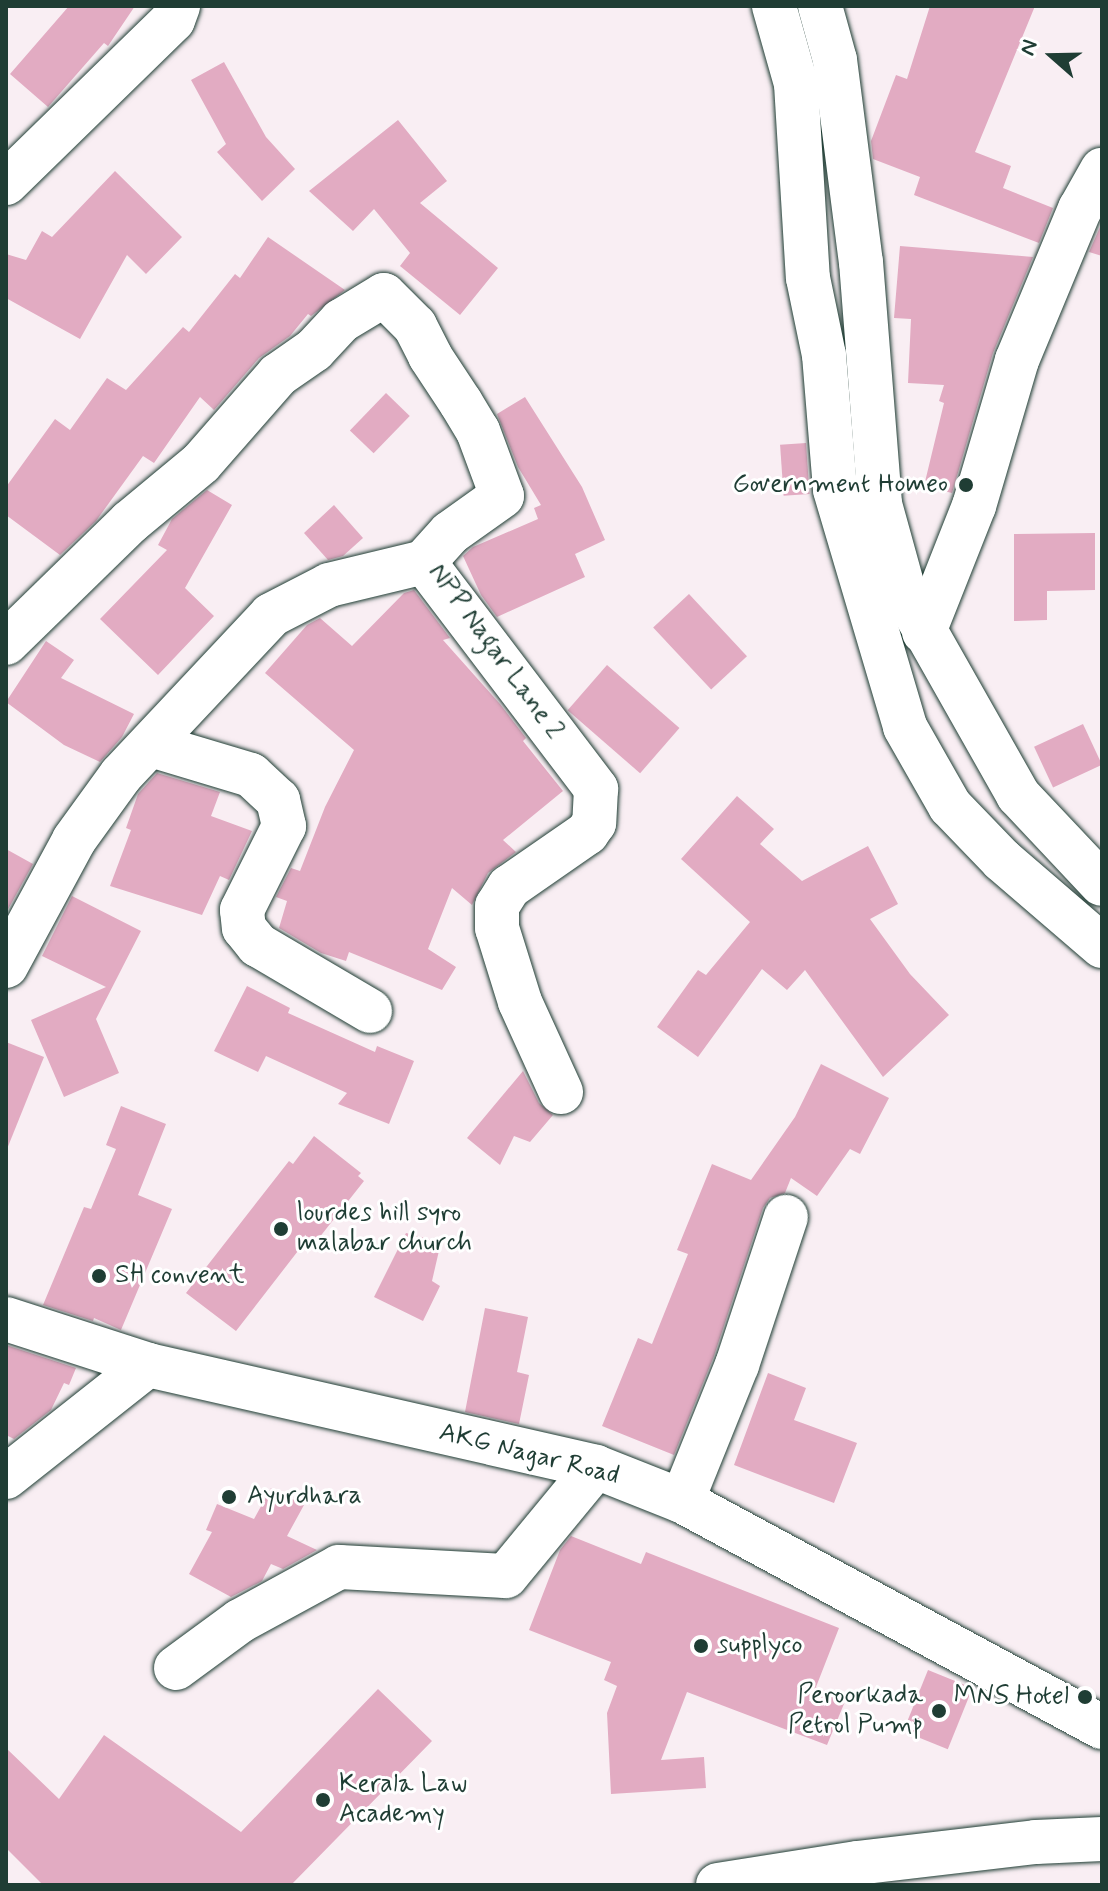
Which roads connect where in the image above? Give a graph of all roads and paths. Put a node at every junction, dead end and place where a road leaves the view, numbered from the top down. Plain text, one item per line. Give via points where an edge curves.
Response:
1 (774, 6) edge
2 (820, 6) edge
3 (171, 17) edge
4 (1102, 170) edge
5 (6, 183) edge
6 (867, 354) junction
7 (824, 355) junction
8 (424, 562) junction
9 (924, 632) junction
10 (6, 643) edge
11 (879, 648) junction
12 (151, 745) junction
13 (1102, 884) edge
14 (1102, 946) edge
15 (6, 966) edge
16 (370, 1011) dead end
17 (561, 1092) dead end
18 (786, 1217) dead end
19 (6, 1319) edge
20 (148, 1365) junction
21 (13, 1463) edge
22 (596, 1467) junction
23 (682, 1501) junction
24 (176, 1668) dead end
25 (1102, 1727) edge
26 (1102, 1839) edge
27 (718, 1885) edge

1 - 7 street via 796,84 808,278
2 - 6 street via 835,60
3 - 5 street
4 - 9 street via 1080,209 1017,360 974,506
6 - 7 street
6 - 9 street via 880,504 905,595
7 - 11 street via 835,490
8 - 10 street, NPP Nagar Lane 2 via 450,533 502,496 467,412 415,326 384,295 341,321 314,350 278,375 201,463 130,522
8 - 12 street via 329,585 271,615
8 - 17 street, NPP Nagar Lane 2 via 596,789 594,823 587,833 509,887 497,906 497,928 520,1002
9 - 11 street
9 - 13 street via 1018,795
11 - 14 street via 905,727 950,806 1002,860
12 - 15 street via 121,775 74,840
12 - 16 street via 251,775 278,800 284,826 242,910 244,928 258,945
18 - 23 street via 737,1365
19 - 20 street, AKG Nagar Road
20 - 21 street
20 - 22 street, AKG Nagar Road
22 - 23 street, AKG Nagar Road
22 - 24 street via 506,1576 339,1567 240,1621
23 - 25 street, AKG Nagar Road
26 - 27 street via 857,1863

